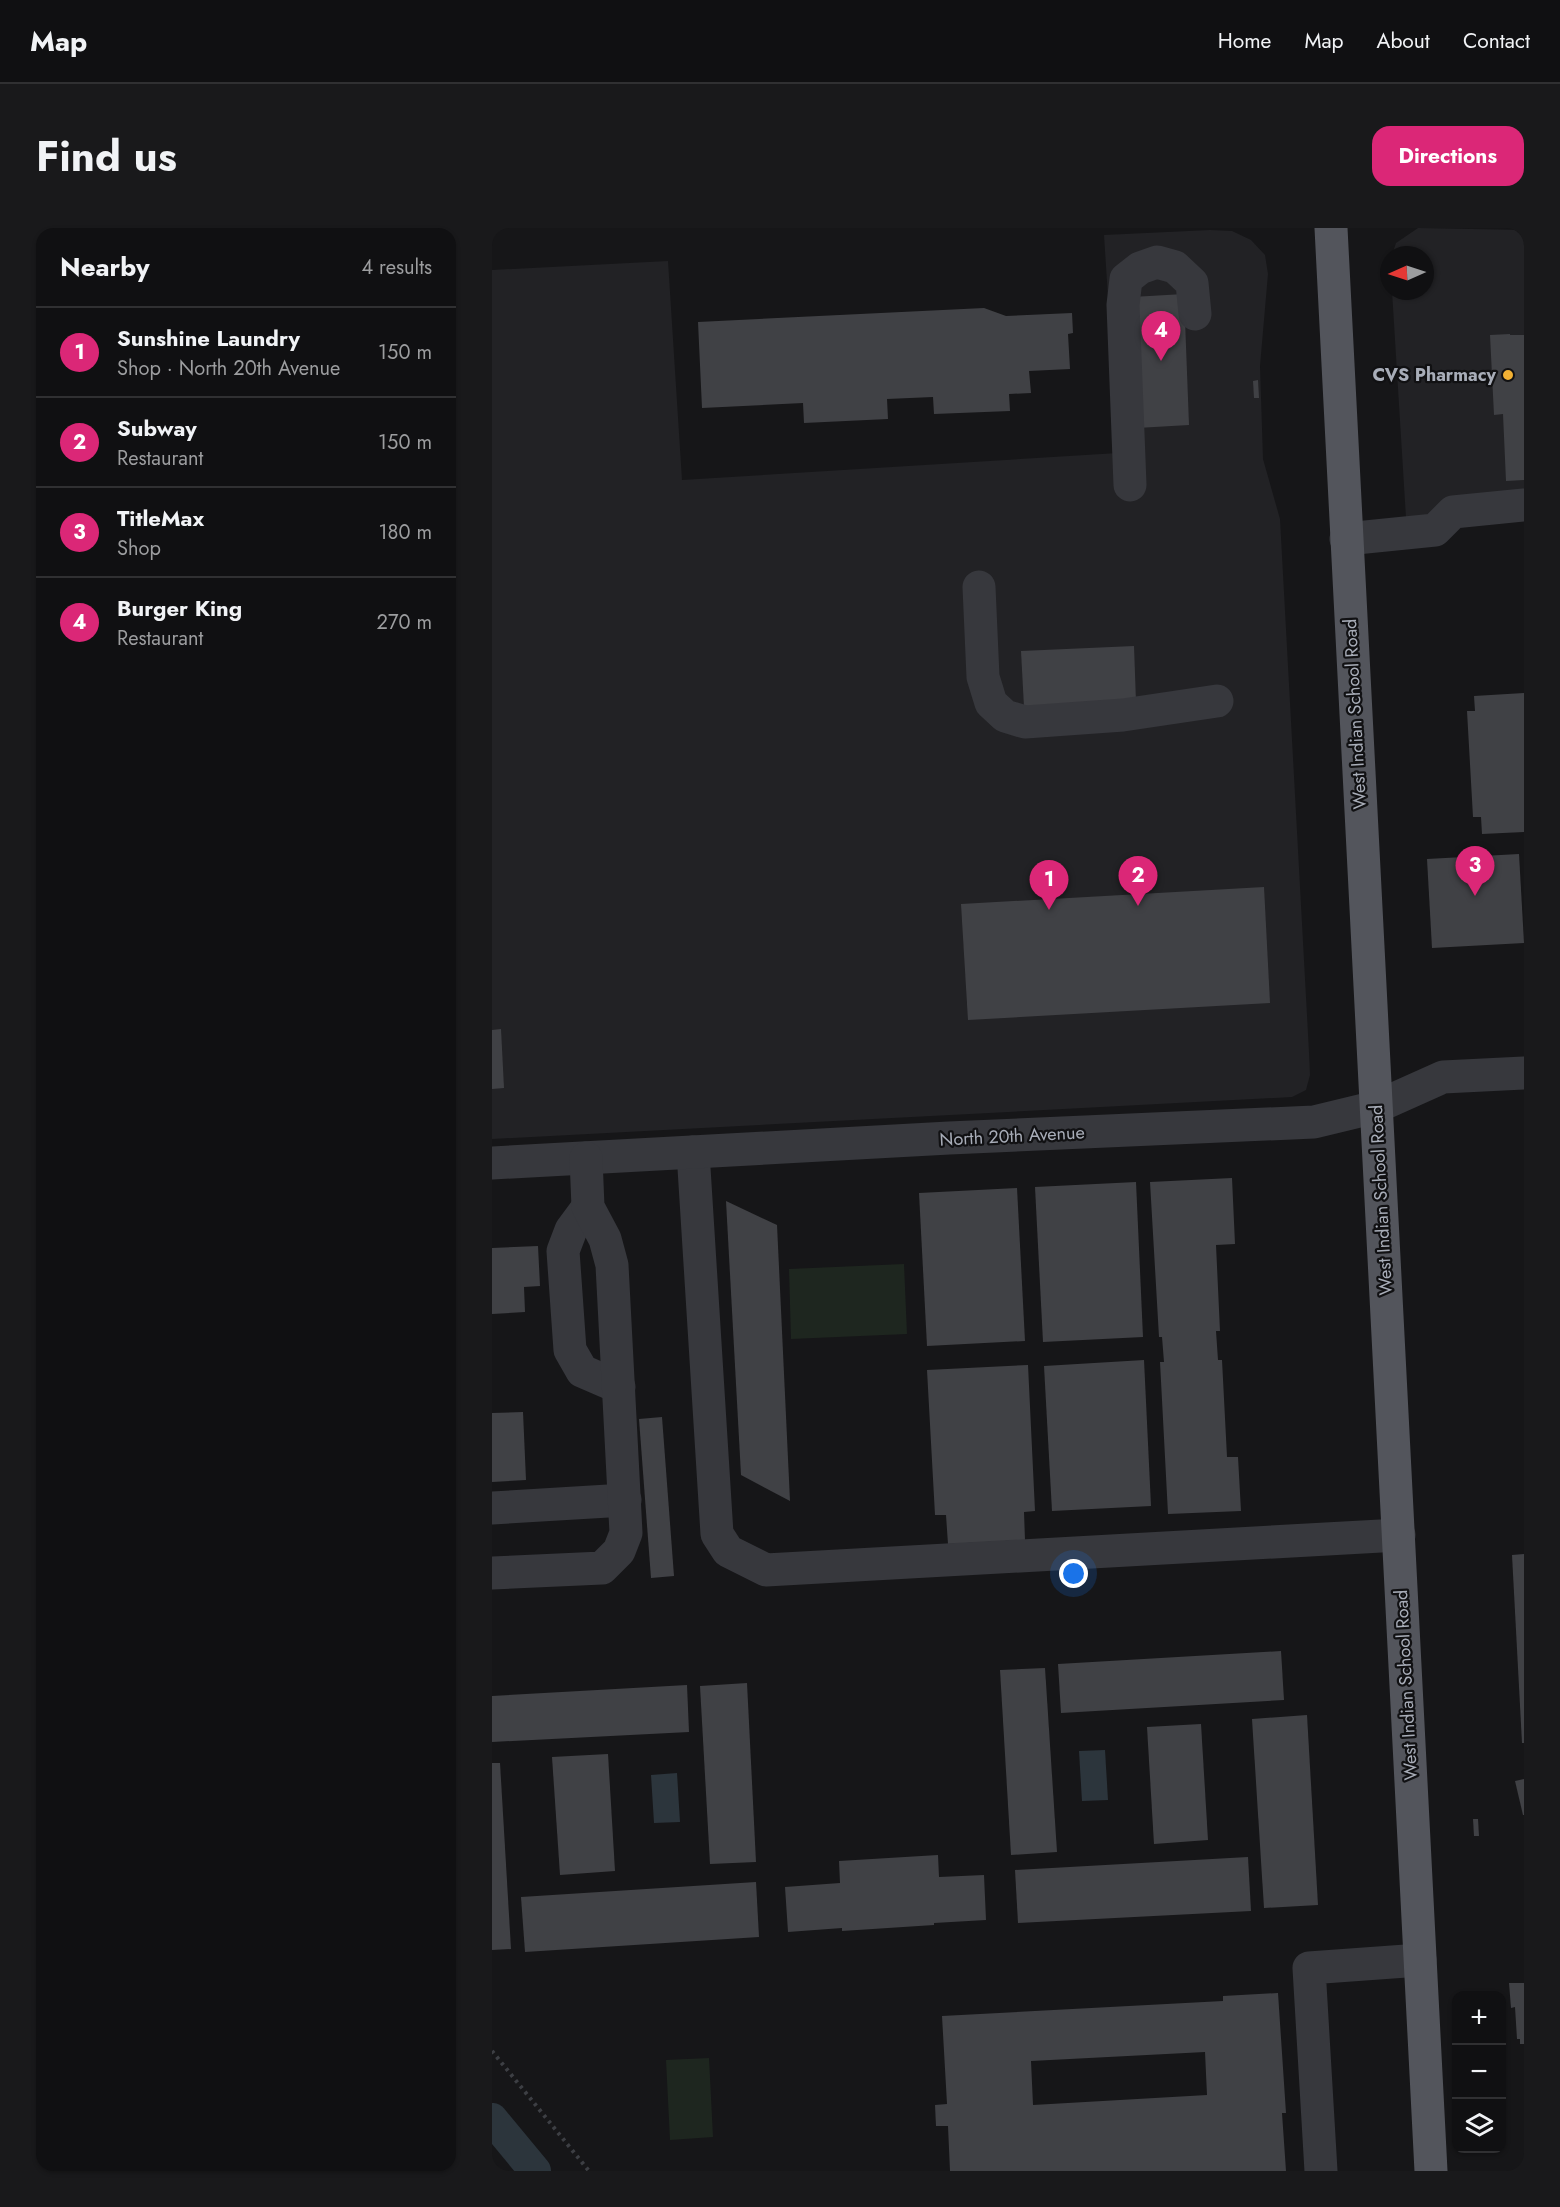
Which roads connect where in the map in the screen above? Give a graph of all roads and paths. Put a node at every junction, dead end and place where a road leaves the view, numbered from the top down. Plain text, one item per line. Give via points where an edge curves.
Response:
1 (1331, 228) edge
2 (1195, 314) dead end
3 (1130, 485) dead end
4 (1524, 505) edge
5 (1346, 539) junction
6 (979, 587) dead end
7 (1217, 700) dead end
8 (1524, 1073) edge
9 (1376, 1107) junction
10 (693, 1152) junction
11 (586, 1158) junction
12 (492, 1163) edge
13 (588, 1207) junction
14 (619, 1387) junction
15 (625, 1500) junction
16 (492, 1508) edge
17 (1399, 1535) junction
18 (492, 1573) edge
19 (1420, 1960) junction
20 (492, 2051) edge
21 (589, 2171) edge
22 (1321, 2171) edge
23 (1431, 2171) edge

1 - 5 main road, West Indian School Road
2 - 3 street via 1192,283 1176,267 1157,262 1126,279 1123,305
4 - 5 street via 1453,512 1435,530
5 - 9 main road, West Indian School Road
6 - 7 street via 982,677 991,703 1005,716 1025,722 1123,716
8 - 9 street, North 20th Avenue via 1443,1077
9 - 10 street, North 20th Avenue via 1314,1122
9 - 17 main road, West Indian School Road
10 - 11 street, North 20th Avenue
10 - 17 street via 717,1534 728,1551 766,1570
11 - 12 street, North 20th Avenue
11 - 13 street
13 - 14 street via 605,1239 612,1265
13 - 14 street via 571,1230 563,1251 570,1350 582,1371
14 - 15 street
15 - 16 street
15 - 18 street via 627,1533 620,1551 602,1568
17 - 19 main road, West Indian School Road
19 - 22 street via 1309,1968
19 - 23 main road, West Indian School Road
20 - 21 path

